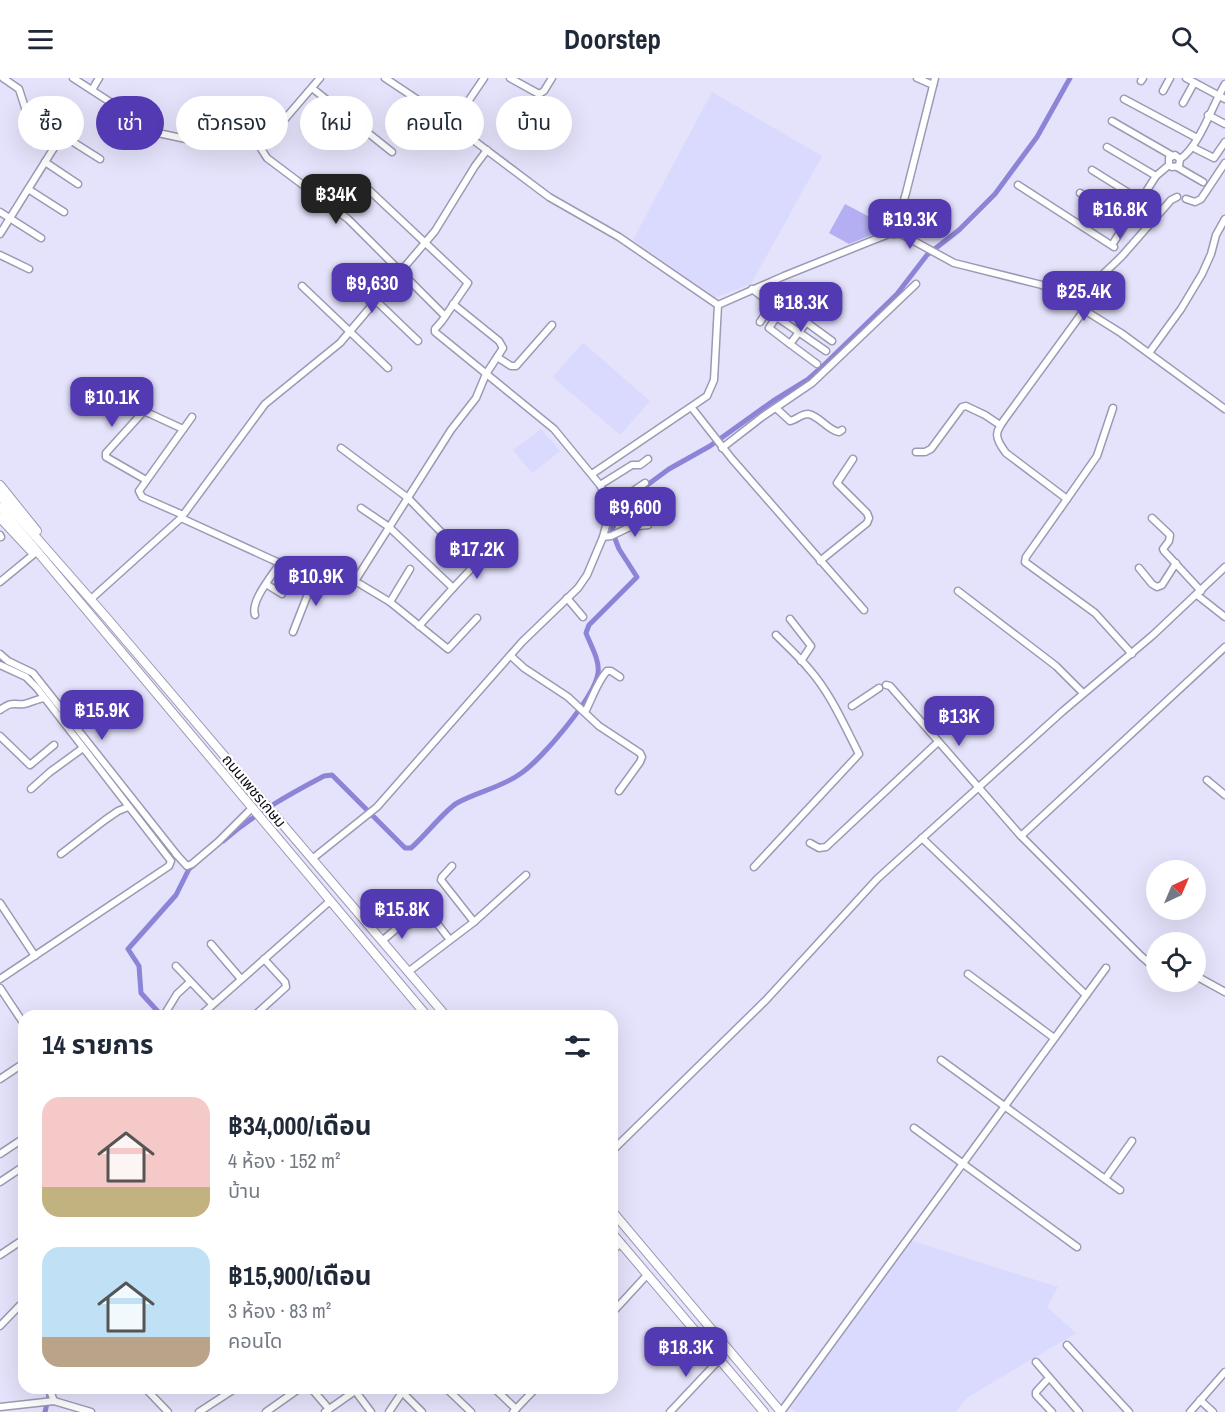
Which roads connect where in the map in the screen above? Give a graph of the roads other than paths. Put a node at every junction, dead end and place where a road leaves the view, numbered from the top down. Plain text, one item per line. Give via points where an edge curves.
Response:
1 (3, 78) edge
2 (73, 78) edge
3 (99, 78) edge
4 (320, 78) edge
5 (385, 78) edge
6 (483, 78) edge
7 (510, 78) edge
8 (552, 78) edge
9 (916, 78) edge
10 (1170, 78) edge
11 (1186, 78) edge
12 (521, 81) edge
13 (934, 82) edge
14 (1194, 83) junction
15 (1225, 84) edge
16 (312, 88) junction
17 (92, 90) junction
18 (1162, 91) dead end
19 (1218, 95) junction
20 (22, 96) edge
21 (411, 96) edge
22 (471, 96) edge
23 (1124, 99) dead end
24 (1225, 99) edge
25 (1183, 103) dead end
26 (288, 115) edge
27 (1209, 115) junction
28 (1112, 122) dead end
29 (1225, 124) edge
30 (176, 138) edge
31 (1197, 138) junction
32 (1225, 142) edge
33 (1107, 147) dead end
34 (1191, 147) junction
35 (484, 148) edge
36 (53, 150) edge
37 (84, 150) edge
38 (262, 150) edge
39 (487, 150) junction
40 (392, 152) dead end
41 (1171, 155) junction
42 (100, 159) dead end
43 (1180, 159) junction
44 (45, 162) junction
45 (1225, 163) edge
46 (1169, 165) junction
47 (1177, 166) junction
48 (1092, 170) dead end
49 (1156, 176) junction
50 (1203, 182) dead end
51 (78, 184) dead end
52 (1018, 185) dead end
53 (28, 189) junction
54 (369, 190) dead end
55 (1080, 193) dead end
56 (1176, 197) dead end
57 (1186, 199) dead end
58 (1140, 200) junction
59 (0, 212) edge
60 (64, 212) dead end
61 (10, 218) junction
62 (1225, 219) edge
63 (1127, 220) junction
64 (0, 234) edge
65 (894, 234) junction
66 (41, 238) dead end
67 (426, 242) junction
68 (0, 255) edge
69 (29, 269) dead end
70 (344, 270) dead end
71 (401, 272) junction
72 (916, 284) dead end
73 (302, 286) dead end
74 (752, 289) junction
75 (376, 301) junction
76 (1074, 303) junction
77 (453, 304) junction
78 (718, 306) junction
79 (768, 311) junction
80 (1082, 312) junction
81 (812, 315) dead end
82 (445, 316) junction
83 (776, 317) junction
84 (760, 322) dead end
85 (806, 322) junction
86 (552, 325) dead end
87 (350, 332) junction
88 (798, 332) junction
89 (418, 341) dead end
90 (832, 341) dead end
91 (790, 344) junction
92 (826, 351) dead end
93 (1149, 353) junction
94 (497, 357) junction
95 (817, 364) dead end
96 (388, 368) dead end
97 (486, 374) junction
98 (692, 408) junction
99 (776, 408) junction
100 (1113, 408) dead end
101 (1225, 409) edge
102 (192, 417) dead end
103 (1000, 425) junction
104 (183, 429) junction
105 (842, 430) dead end
106 (720, 444) junction
107 (341, 448) dead end
108 (916, 452) dead end
109 (648, 459) dead end
110 (853, 459) dead end
111 (592, 474) junction
112 (146, 480) junction
113 (645, 483) dead end
114 (600, 484) junction
115 (0, 485) edge
116 (0, 496) edge
117 (408, 498) junction
118 (1067, 499) junction
119 (0, 507) edge
120 (609, 507) junction
121 (361, 508) dead end
122 (182, 517) junction
123 (1152, 518) dead end
124 (0, 519) edge
125 (648, 525) dead end
126 (389, 527) junction
127 (603, 537) junction
128 (34, 554) junction
129 (820, 561) junction
130 (280, 563) junction
131 (1176, 563) junction
132 (62, 565) junction
133 (1225, 567) edge
134 (1139, 568) dead end
135 (410, 569) dead end
136 (317, 571) junction
137 (54, 572) junction
138 (355, 581) junction
139 (0, 582) edge
140 (266, 584) junction
141 (453, 588) junction
142 (958, 591) dead end
143 (1199, 593) junction
144 (282, 594) dead end
145 (567, 598) junction
146 (91, 599) junction
147 (390, 602) junction
148 (864, 610) dead end
149 (255, 615) dead end
150 (583, 617) dead end
151 (1225, 617) edge
152 (477, 618) dead end
153 (790, 619) dead end
154 (419, 626) junction
155 (293, 632) dead end
156 (776, 635) dead end
157 (1225, 647) edge
158 (0, 654) edge
159 (1132, 654) junction
160 (511, 656) junction
161 (801, 661) junction
162 (0, 664) edge
163 (620, 677) dead end
164 (1083, 693) junction
165 (44, 698) junction
166 (0, 710) edge
167 (584, 711) junction
168 (840, 715) junction
169 (0, 736) edge
170 (938, 742) junction
171 (54, 746) dead end
172 (83, 748) junction
173 (1207, 780) dead end
174 (978, 787) junction
175 (31, 789) dead end
176 (620, 791) dead end
177 (1225, 795) edge
178 (129, 807) junction
179 (256, 812) junction
180 (1021, 836) junction
181 (922, 838) junction
182 (810, 843) dead end
183 (167, 853) junction
184 (61, 854) dead end
185 (176, 854) junction
186 (312, 859) junction
187 (452, 866) dead end
188 (754, 867) dead end
189 (526, 875) dead end
190 (330, 900) junction
191 (0, 903) edge
192 (425, 908) dead end
193 (474, 922) junction
194 (411, 924) dead end
195 (450, 940) junction
196 (382, 941) junction
197 (211, 944) dead end
198 (35, 956) junction
199 (264, 959) junction
200 (1146, 960) edge
201 (176, 966) dead end
202 (1106, 968) dead end
203 (408, 972) junction
204 (968, 974) dead end
205 (0, 979) edge
206 (241, 979) junction
207 (190, 982) junction
208 (1206, 982) edge
209 (0, 988) edge
210 (1225, 992) edge
211 (1086, 995) junction
212 (212, 1005) junction
213 (167, 1010) edge
214 (207, 1010) edge
215 (261, 1010) edge
216 (422, 1010) edge
217 (441, 1010) edge
218 (18, 1015) edge
219 (1054, 1038) junction
220 (942, 1060) dead end
221 (18, 1067) edge
222 (0, 1079) edge
223 (1004, 1107) junction
224 (914, 1128) dead end
225 (1132, 1141) dead end
226 (18, 1142) edge
227 (618, 1145) edge
228 (0, 1154) edge
229 (962, 1165) junction
230 (18, 1170) edge
231 (1105, 1179) junction
232 (0, 1182) edge
233 (1120, 1190) dead end
234 (618, 1218) edge
235 (618, 1240) edge
236 (18, 1243) edge
237 (621, 1243) junction
238 (618, 1246) edge
239 (1077, 1247) dead end
240 (0, 1255) edge
241 (647, 1275) junction
242 (618, 1305) edge
243 (18, 1308) edge
244 (0, 1326) edge
245 (1067, 1345) dead end
246 (719, 1360) junction
247 (1036, 1362) dead end
248 (1225, 1372) edge
249 (1222, 1381) edge
250 (1046, 1382) dead end
251 (50, 1394) edge
252 (152, 1394) edge
253 (227, 1394) edge
254 (292, 1394) edge
255 (315, 1394) edge
256 (348, 1394) edge
257 (358, 1394) edge
258 (401, 1394) edge
259 (407, 1394) edge
260 (452, 1394) edge
261 (499, 1394) edge
262 (530, 1394) edge
263 (1200, 1400) junction
264 (52, 1401) junction
265 (0, 1407) edge
266 (514, 1410) edge
267 (59, 1411) edge
268 (327, 1411) edge
269 (762, 1411) edge
270 (92, 1412) edge
271 (168, 1412) edge
272 (199, 1412) edge
273 (266, 1412) edge
274 (371, 1412) edge
275 (389, 1412) edge
276 (422, 1412) edge
277 (471, 1412) edge
278 (670, 1412) edge
279 (782, 1412) edge
280 (1052, 1412) edge
281 (1079, 1412) edge
282 (1129, 1412) edge
283 (1190, 1412) edge
284 (1214, 1412) edge

1 - 20 street via 20,89
2 - 17 street
3 - 17 street
4 - 16 street
5 - 21 street
6 - 22 street
7 - 12 street
8 - 12 street via 542,94
9 - 13 street
10 - 18 street
11 - 14 street
13 - 65 street
14 - 19 street
14 - 25 street
15 - 19 street
16 - 26 street
16 - 40 street
17 - 30 street via 158,133
19 - 24 street
19 - 27 street
23 - 31 street
27 - 29 street
27 - 31 street
28 - 41 street
31 - 34 street
32 - 34 street via 1214,158
33 - 49 street
34 - 43 street
35 - 39 street
36 - 44 street
37 - 42 street
38 - 71 street via 267,158 348,219
39 - 67 street
39 - 78 street via 549,197 625,240
41 - 43 street
41 - 46 street
43 - 47 street
44 - 51 street
44 - 53 street
45 - 57 street via 1201,199
46 - 47 street
46 - 49 street
47 - 50 street
48 - 58 street
49 - 58 street
52 - 63 street via 1113,246
53 - 60 street
53 - 61 street
54 - 67 street
55 - 63 street
56 - 76 street
58 - 63 street
59 - 61 street
61 - 64 street
61 - 66 street
62 - 93 street via 1202,274
65 - 74 street
65 - 76 street via 907,236 962,266 1042,285
67 - 71 street
67 - 77 street via 468,283
68 - 69 street
70 - 75 street
71 - 75 street
71 - 82 street
72 - 99 street via 812,383
73 - 87 street
74 - 78 street
74 - 79 street via 772,304
75 - 87 street
75 - 89 street
76 - 80 street
77 - 82 street
77 - 94 street via 499,341 502,348
78 - 98 street via 712,387
79 - 83 street
79 - 84 street
80 - 93 street
80 - 103 street
81 - 85 street
82 - 97 street via 435,332
83 - 85 street via 786,303
83 - 88 street
83 - 91 street via 769,327
85 - 88 street
85 - 90 street
86 - 94 street via 516,366
87 - 96 street
87 - 122 street via 265,404
88 - 91 street
88 - 92 street
91 - 95 street
93 - 101 street
94 - 97 street
97 - 111 street via 554,429
97 - 117 street via 476,398
98 - 106 street
98 - 111 street
99 - 105 street via 790,421 811,415 833,431
99 - 106 street
100 - 118 street via 1097,456
102 - 104 street
103 - 108 street via 962,407 931,449
103 - 118 street via 996,434 1006,453
104 - 112 street
104 - 112 street via 144,411 106,453 106,457
106 - 129 street
107 - 117 street
109 - 114 street
110 - 129 street via 837,483 869,518
111 - 114 street
112 - 122 street via 139,494
113 - 120 street
114 - 120 street
115 - 132 main road, ถนนเพชรเกษม
116 - 132 main road, ถนนเพชรเกษม
117 - 126 street
117 - 141 street via 471,564
118 - 159 street via 1025,562 1095,613
119 - 137 main road, ถนนเพชรเกษม
120 - 127 street
121 - 126 street
122 - 130 street
122 - 146 street
123 - 131 street via 1170,536 1163,549
124 - 128 main road, ถนนเพชรเกษม
125 - 127 street
126 - 138 street
126 - 141 street
127 - 145 street via 587,575
128 - 137 main road, ถนนเพชรเกษม
128 - 139 street
129 - 148 street
130 - 136 street
130 - 140 street
131 - 134 street via 1157,587
131 - 143 street
132 - 146 main road, ถนนเพชรเกษม
133 - 143 street
135 - 147 street
136 - 138 street
136 - 155 street
137 - 179 main road, ถนนเพชรเกษม
138 - 147 street
140 - 144 street
140 - 149 street via 253,606
141 - 154 street
142 - 164 street via 1056,666
143 - 151 street
143 - 159 street
145 - 150 street
145 - 160 street
146 - 186 main road, ถนนเพชรเกษม
147 - 154 street
152 - 154 street via 448,650
153 - 161 street via 812,646
156 - 161 street
157 - 180 street
158 - 185 street via 33,673
159 - 164 street
160 - 167 street
160 - 186 street via 386,798
161 - 168 street
162 - 165 street via 26,677
163 - 167 street via 611,671 603,675
164 - 174 street
165 - 166 street via 11,703
165 - 172 street
167 - 176 street via 642,757
168 - 170 street via 882,686 890,686
168 - 188 street via 859,756
169 - 171 street via 30,765
170 - 174 street
170 - 182 street via 826,847
172 - 175 street
172 - 178 street
173 - 177 street
174 - 180 street
174 - 181 street
178 - 183 street
178 - 184 street
179 - 185 street via 192,864 187,866
179 - 190 main road, ถนนเพชรเกษม
180 - 200 street
181 - 211 street
181 - 227 street via 869,887 766,1000
183 - 185 street
183 - 198 street via 169,866
186 - 196 main road, ถนนเพชรเกษม
187 - 193 street via 441,880
189 - 193 street
190 - 199 street
190 - 216 main road, ถนนเพชรเกษม
191 - 198 street
192 - 195 street
193 - 195 street
194 - 196 street via 396,929
195 - 203 street
196 - 203 main road, ถนนเพชรเกษม
197 - 206 street
198 - 205 street
199 - 206 street
199 - 215 street via 286,987
201 - 207 street
202 - 211 street
203 - 217 main road, ถนนเพชรเกษม
204 - 219 street
206 - 212 street
207 - 212 street
207 - 213 street
208 - 210 street
209 - 218 street
211 - 219 street
212 - 214 street
219 - 223 street
220 - 223 street
221 - 222 street
223 - 229 street
223 - 231 street
224 - 229 street
225 - 231 street
226 - 228 street
229 - 239 street
229 - 279 street
230 - 232 street
231 - 233 street
234 - 279 main road
235 - 237 main road
236 - 240 street
237 - 238 street
237 - 241 main road
241 - 242 street
241 - 246 main road
243 - 244 street
245 - 282 street
246 - 269 main road
246 - 278 street
247 - 281 street
248 - 249 street
249 - 263 street
250 - 280 street via 1036,1395
251 - 264 street
252 - 271 street
253 - 272 street
254 - 273 street
255 - 268 street
256 - 268 street
257 - 274 street
258 - 275 street
259 - 276 street
260 - 277 street
261 - 266 street
262 - 266 street
263 - 283 street
263 - 284 street
264 - 265 street
264 - 267 street
264 - 270 street

